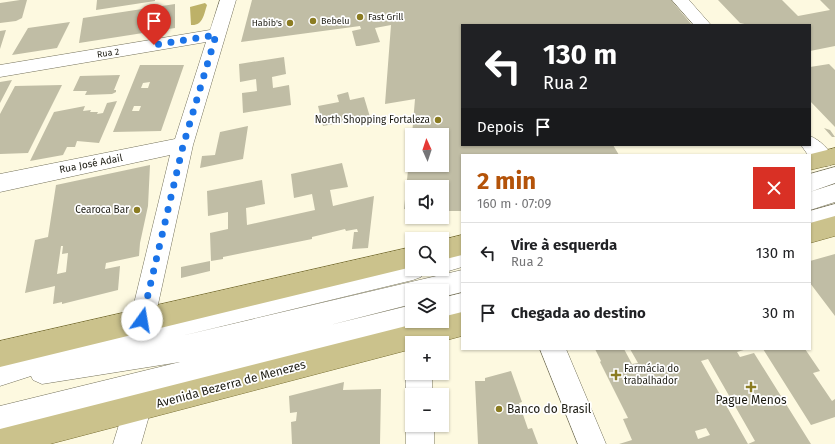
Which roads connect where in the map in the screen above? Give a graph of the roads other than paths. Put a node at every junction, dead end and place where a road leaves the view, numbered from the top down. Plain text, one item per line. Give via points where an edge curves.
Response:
1 (228, 0) edge
2 (680, 0) edge
3 (702, 24) edge
4 (216, 35) junction
5 (0, 71) edge
6 (811, 145) edge
7 (183, 146) junction
8 (828, 164) edge
9 (811, 173) edge
10 (0, 183) edge
11 (811, 183) edge
12 (835, 193) edge
13 (811, 201) edge
14 (835, 213) edge
15 (811, 220) edge
16 (835, 226) edge
17 (811, 233) edge
18 (461, 245) edge
19 (449, 248) edge
20 (461, 257) edge
21 (405, 259) edge
22 (449, 260) edge
23 (405, 271) edge
24 (461, 281) edge
25 (449, 284) edge
26 (405, 295) edge
27 (461, 305) edge
28 (449, 308) edge
29 (142, 320) junction
30 (461, 324) edge
31 (417, 332) edge
32 (553, 350) edge
33 (0, 354) edge
34 (0, 373) edge
35 (0, 378) edge
36 (137, 409) junction
37 (0, 420) edge
38 (420, 432) edge
39 (0, 443) edge
40 (127, 444) edge
41 (420, 444) edge
42 (592, 444) edge

1 - 4 street
2 - 3 street
4 - 5 street, Rua 2
4 - 7 street
6 - 8 street
7 - 10 street, Rua José Adail
7 - 29 street
8 - 9 street
8 - 11 street
12 - 13 street
14 - 15 street
16 - 17 main road
18 - 19 main road
20 - 22 street
21 - 29 main road
23 - 34 street via 64,352
24 - 25 street
26 - 35 street via 194,347
27 - 28 street
29 - 33 main road
30 - 31 main road, Avenida Bezerra de Menezes
31 - 36 main road, Avenida Bezerra de Menezes
31 - 37 street, Avenida Bezerra de Menezes
32 - 42 street
36 - 39 main road, Avenida Bezerra de Menezes
36 - 40 street
38 - 41 street

